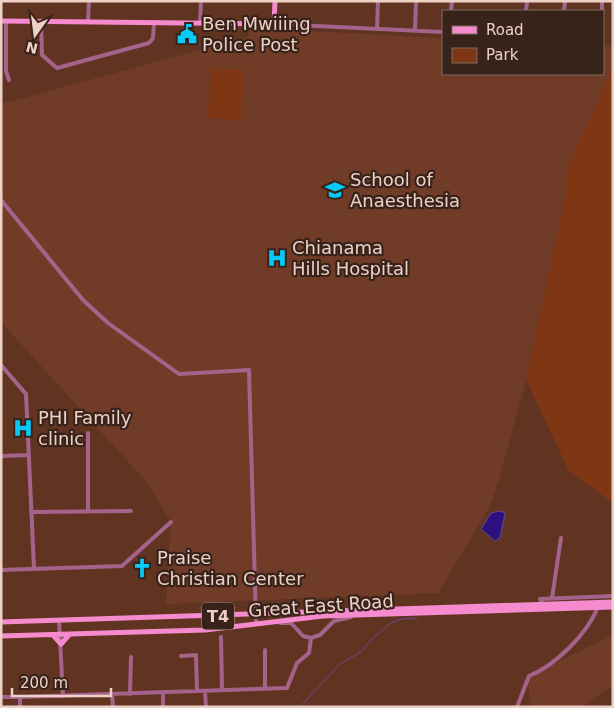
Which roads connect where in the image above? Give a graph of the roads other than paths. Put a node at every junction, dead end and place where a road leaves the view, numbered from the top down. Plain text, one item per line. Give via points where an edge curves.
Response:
1 (89, 1) edge
2 (201, 1) edge
3 (275, 1) edge
4 (378, 1) edge
5 (416, 1) edge
6 (4, 21) edge
7 (41, 21) junction
8 (88, 21) junction
9 (154, 22) junction
10 (200, 22) junction
11 (274, 24) junction
12 (377, 29) junction
13 (415, 30) junction
14 (442, 32) edge
15 (9, 80) dead end
16 (1, 200) edge
17 (1, 365) edge
18 (1, 372) edge
19 (7, 372) junction
20 (88, 432) dead end
21 (28, 455) junction
22 (1, 456) edge
23 (88, 511) junction
24 (131, 511) dead end
25 (31, 512) junction
26 (170, 522) dead end
27 (561, 538) dead end
28 (34, 568) junction
29 (1, 570) edge
30 (613, 596) edge
31 (552, 598) junction
32 (613, 602) edge
33 (542, 604) junction
34 (598, 607) junction
35 (613, 607) edge
36 (256, 614) junction
37 (378, 614) junction
38 (59, 620) junction
39 (1, 622) edge
40 (256, 623) junction
41 (263, 623) junction
42 (51, 635) junction
43 (61, 635) junction
44 (69, 635) junction
45 (1, 636) edge
46 (221, 638) dead end
47 (311, 638) junction
48 (61, 644) junction
49 (265, 650) dead end
50 (181, 656) dead end
51 (131, 657) dead end
52 (265, 689) junction
53 (222, 690) junction
54 (205, 691) junction
55 (197, 692) junction
56 (163, 693) junction
57 (112, 694) junction
58 (130, 694) junction
59 (63, 696) junction
60 (1, 697) edge
61 (20, 697) junction
62 (20, 707) edge
63 (112, 707) edge
64 (163, 707) edge
65 (206, 707) edge
66 (516, 707) edge

1 - 8 street
2 - 10 street
3 - 11 main road
4 - 12 street
5 - 13 street
6 - 7 main road
6 - 15 street
7 - 8 main road
7 - 9 street via 42,56 57,68 149,43
8 - 9 main road
9 - 10 main road
10 - 11 main road
11 - 12 street
12 - 13 street
13 - 14 street
16 - 36 street via 83,300 179,374 249,370
17 - 19 street
18 - 19 street
19 - 21 street via 26,394
20 - 23 street
21 - 22 street
21 - 25 street
23 - 24 street
23 - 25 street
25 - 28 street
26 - 28 street via 122,566
27 - 31 street
28 - 29 street
30 - 31 street
31 - 33 street via 540,598
32 - 33 main road, Great East Road / T4
33 - 36 main road, Great East Road / T4
34 - 35 main road, Great East Road / T4
34 - 37 main road, Great East Road / T4
34 - 66 street via 591,623 578,639 529,676
36 - 38 main road, Great East Road / T4
36 - 40 street
37 - 41 main road, Great East Road / T4
37 - 47 street via 339,618 320,635
38 - 39 main road, Great East Road / T4
38 - 43 street
40 - 41 main road, Great East Road / T4
40 - 44 main road, Great East Road / T4 via 205,630
41 - 47 street via 292,623 303,636
42 - 43 main road, Great East Road / T4
42 - 45 main road, Great East Road / T4
42 - 48 main road
43 - 44 main road, Great East Road / T4
43 - 48 street
44 - 48 main road
46 - 53 street
47 - 52 street via 309,653 297,663 289,686
48 - 59 street
49 - 52 street
50 - 55 street via 196,655
51 - 58 street
52 - 53 street
53 - 54 street
54 - 55 street
54 - 65 street
55 - 56 street
56 - 58 street
56 - 64 street
57 - 58 street
57 - 59 street
57 - 63 street
59 - 61 street
60 - 61 street
61 - 62 street

